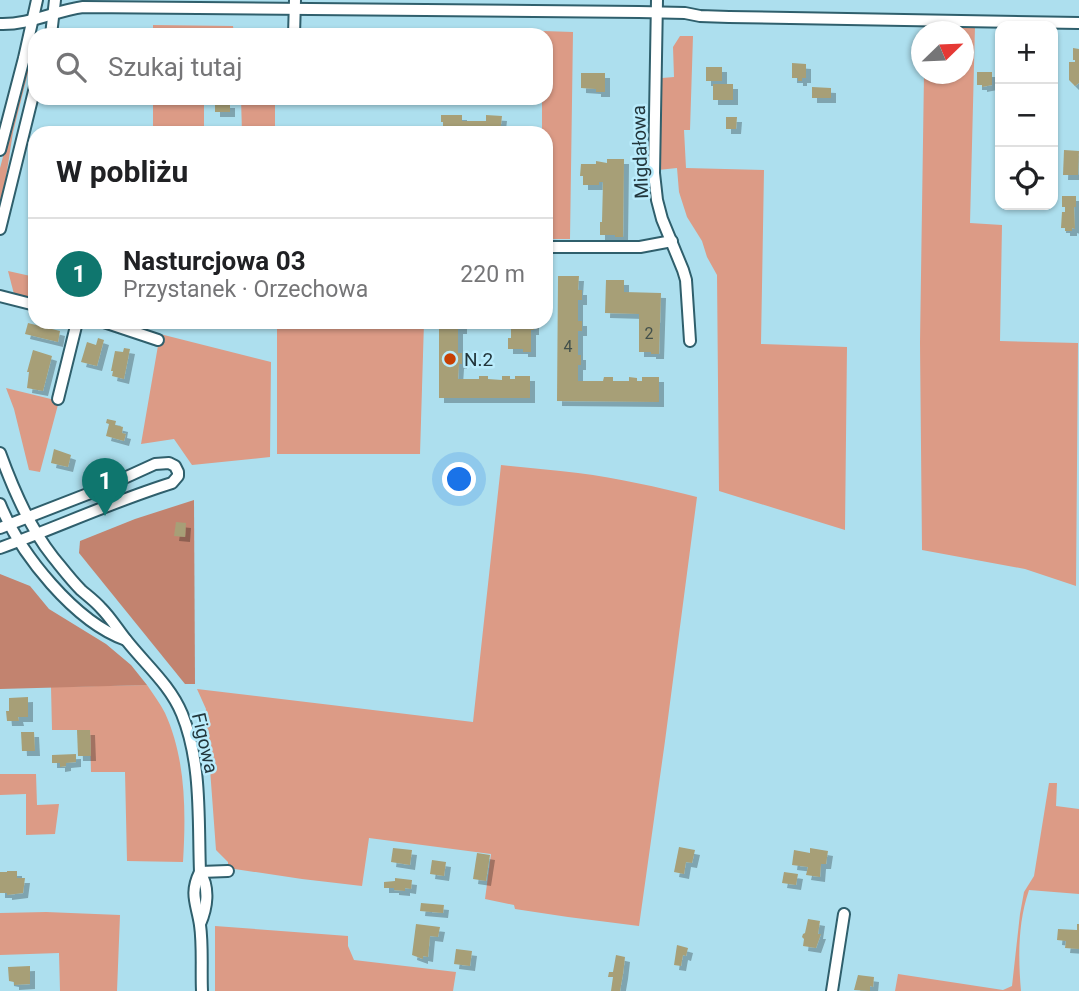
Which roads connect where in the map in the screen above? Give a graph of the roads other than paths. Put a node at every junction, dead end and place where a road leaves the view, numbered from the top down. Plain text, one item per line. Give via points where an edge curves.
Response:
1 (37, 0) edge
2 (55, 0) edge
3 (657, 0) edge
4 (295, 5) edge
5 (54, 13) junction
6 (657, 13) junction
7 (32, 20) junction
8 (1079, 23) edge
9 (0, 24) edge
10 (30, 28) edge
11 (52, 28) edge
12 (294, 28) edge
13 (28, 39) edge
14 (31, 105) edge
15 (0, 150) edge
16 (0, 229) edge
17 (672, 242) junction
18 (553, 247) edge
19 (0, 296) edge
20 (28, 303) edge
21 (75, 329) edge
22 (127, 329) edge
23 (158, 340) dead end
24 (690, 341) dead end
25 (58, 399) dead end
26 (0, 453) edge
27 (0, 504) edge
28 (29, 517) junction
29 (5, 527) edge
30 (38, 534) junction
31 (19, 540) junction
32 (0, 548) edge
33 (126, 640) junction
34 (200, 872) junction
35 (228, 872) dead end
36 (844, 914) dead end
37 (202, 991) edge
38 (832, 991) edge

1 - 7 street
2 - 5 street
3 - 6 street, Migdałowa
4 - 5 street via 83,7
4 - 6 street
4 - 12 street
5 - 7 street
5 - 11 street
6 - 8 street
6 - 17 street, Migdałowa via 654,173 659,209
7 - 9 street
7 - 10 street
13 - 15 street
14 - 16 street
17 - 18 street via 640,247
17 - 24 street, Migdałowa via 686,280
19 - 20 street
21 - 25 street
22 - 23 street
26 - 28 street, Figowa
27 - 29 street, Figowa
28 - 29 street
28 - 30 street, Figowa
28 - 30 street via 161,462 175,466 178,472 172,483
29 - 31 street, Figowa
30 - 31 street
30 - 33 street, Figowa
31 - 32 street
31 - 33 street, Figowa via 79,612
33 - 34 street, Figowa via 160,678 185,723 195,764
34 - 35 street
34 - 37 street, Figowa via 194,900 200,924
36 - 38 street

